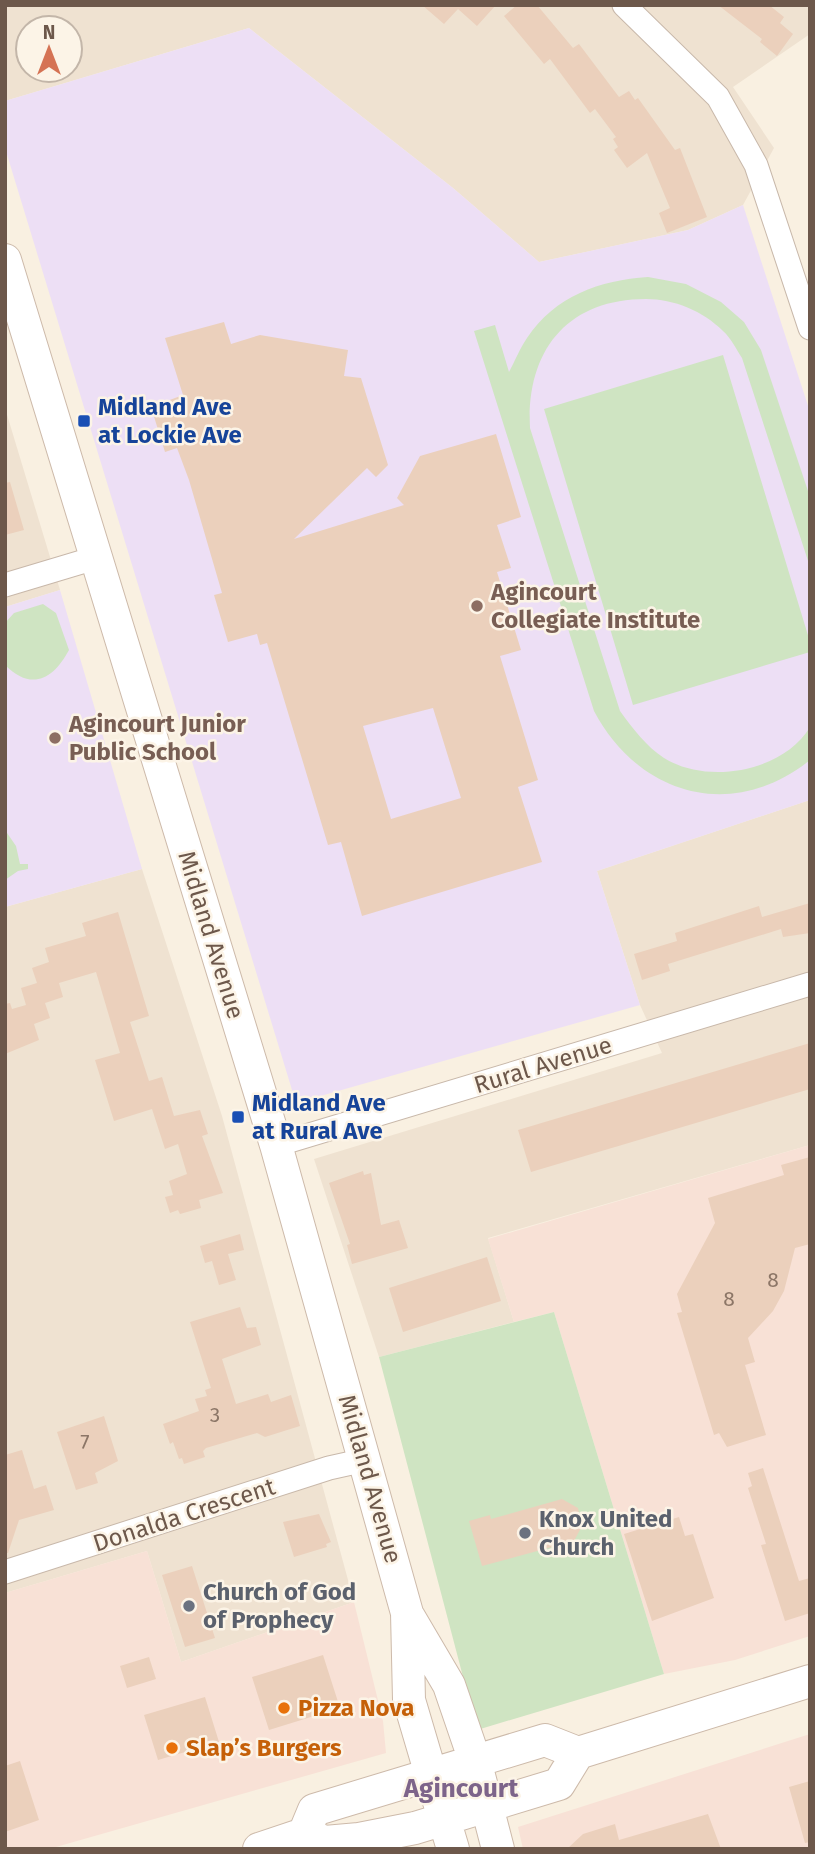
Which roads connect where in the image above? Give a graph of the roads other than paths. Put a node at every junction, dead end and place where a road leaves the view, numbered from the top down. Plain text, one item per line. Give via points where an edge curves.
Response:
1 (624, 5) edge
2 (5, 260) edge
3 (808, 316) edge
4 (95, 558) junction
5 (5, 585) edge
6 (810, 985) edge
7 (276, 1146) junction
8 (365, 1460) junction
9 (5, 1572) edge
10 (407, 1613) junction
11 (810, 1681) edge
12 (578, 1753) junction
13 (476, 1763) junction
14 (432, 1775) junction
15 (488, 1807) junction
16 (444, 1818) junction
17 (304, 1834) junction
18 (259, 1849) edge
19 (453, 1849) edge
20 (498, 1849) edge

1 - 3 street via 726,110 756,165
2 - 4 main road, Midland Avenue
4 - 5 street
4 - 7 main road, Midland Avenue
6 - 7 street, Rural Avenue
7 - 8 main road, Midland Avenue
8 - 9 street, Donalda Crescent
8 - 10 main road, Midland Avenue
10 - 13 main road, Midland Avenue via 449,1685
10 - 14 main road, Midland Avenue via 409,1700
11 - 12 main road
12 - 13 main road via 545,1740
12 - 15 main road via 559,1784
13 - 14 main road
13 - 15 main road, Midland Avenue
14 - 16 main road, Midland Avenue
14 - 17 main road via 314,1810
15 - 16 main road
15 - 20 main road, Midland Avenue
16 - 17 main road via 359,1839 325,1842
16 - 19 main road, Midland Avenue
17 - 18 main road

